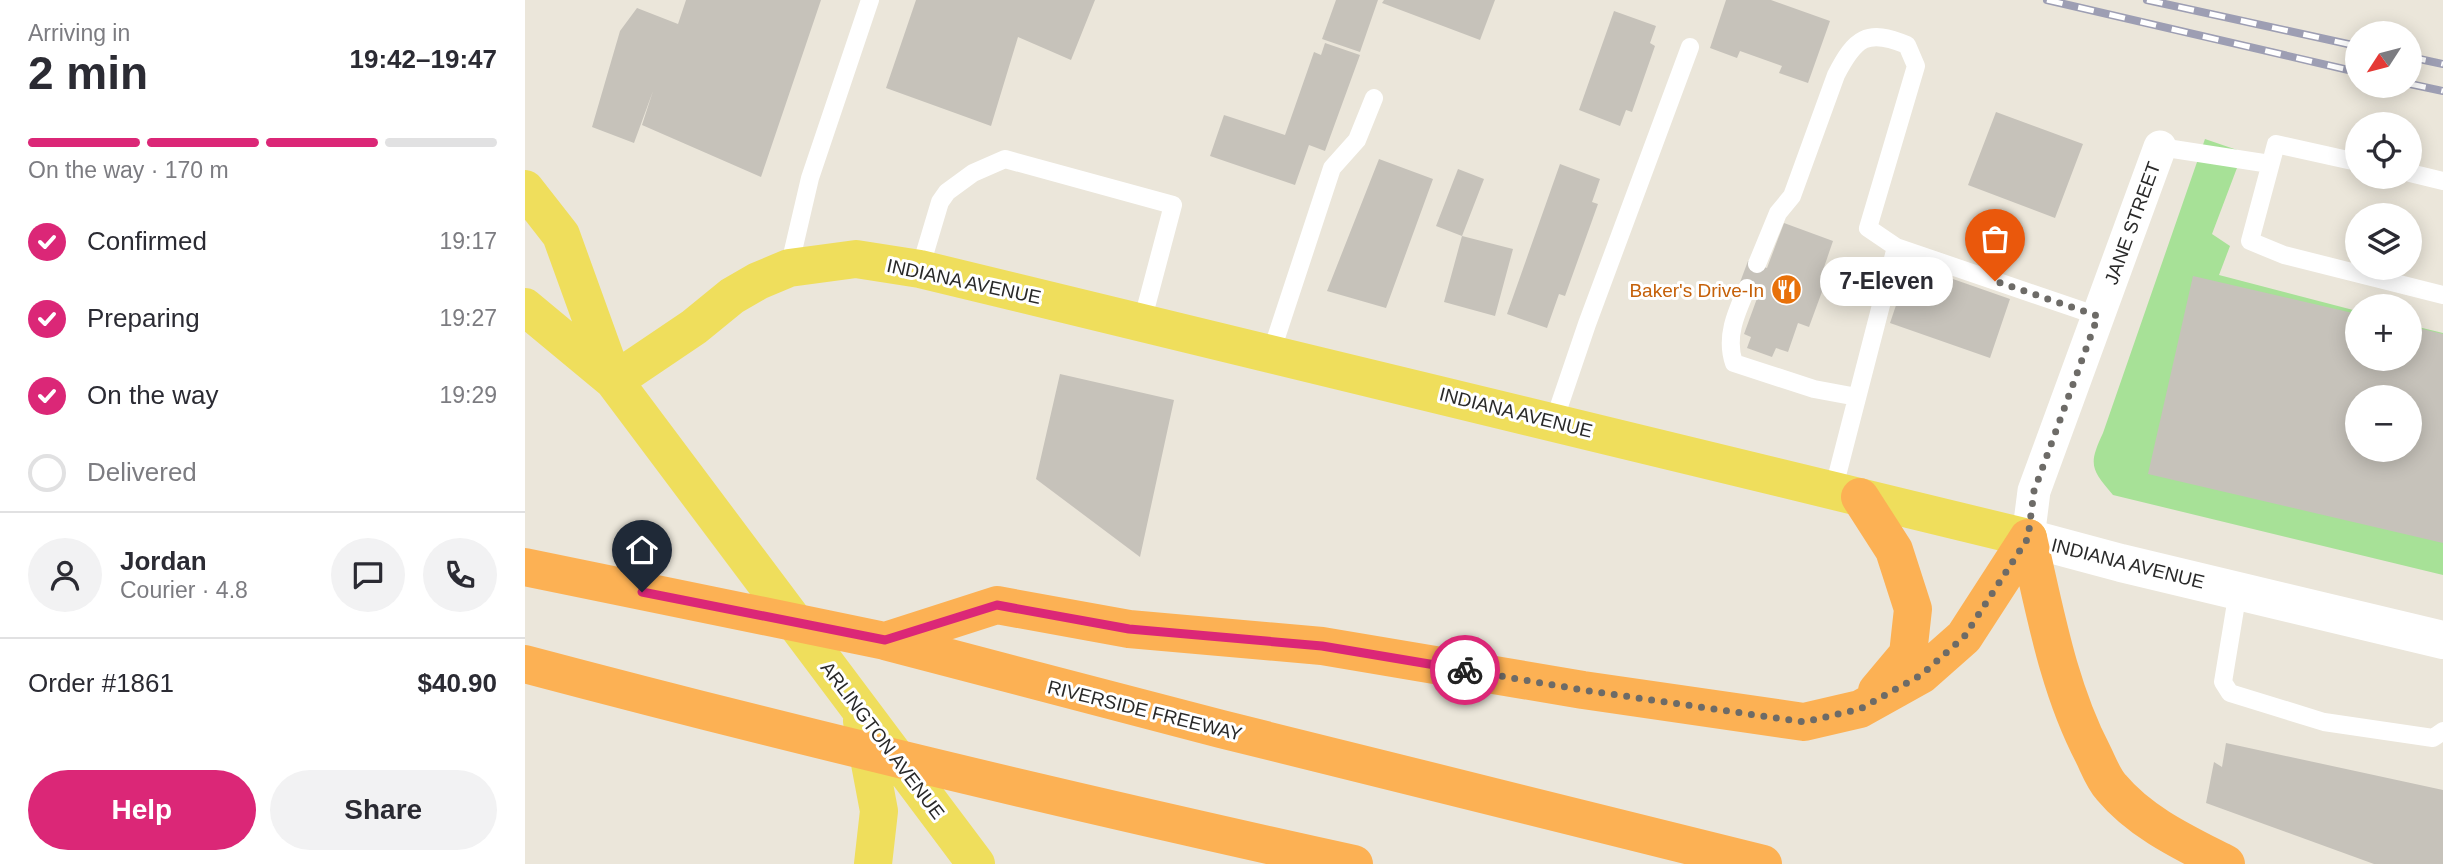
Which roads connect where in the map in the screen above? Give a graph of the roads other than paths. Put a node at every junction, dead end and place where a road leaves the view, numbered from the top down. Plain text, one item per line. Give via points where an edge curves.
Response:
1 (870, 0) edge
2 (1690, 47) dead end
3 (1374, 98) dead end
4 (2159, 147) joint
5 (2345, 159) edge
6 (2270, 164) junction
7 (2422, 176) edge
8 (2443, 181) edge
9 (525, 190) edge
10 (1896, 247) junction
11 (1756, 264) dead end
12 (789, 268) junction
13 (920, 269) junction
14 (1747, 288) dead end
15 (2443, 295) edge
16 (525, 307) edge
17 (2098, 316) junction
18 (1142, 322) junction
19 (1271, 353) junction
20 (614, 381) junction
21 (1857, 397) junction
22 (1554, 421) junction
23 (1847, 494) junction
24 (2028, 538) junction
25 (525, 567) edge
26 (2238, 591) junction
27 (885, 640) junction
28 (2443, 640) edge
29 (525, 664) edge
30 (1860, 709) junction
31 (860, 712) junction
32 (2443, 731) edge
33 (873, 864) edge
34 (976, 864) edge
35 (1354, 864) edge
36 (1763, 864) edge
37 (2226, 864) edge

1 - 12 lane via 810,178
2 - 22 lane
3 - 19 lane via 1357,140 1332,168
4 - 6 lane
4 - 17 street, JANE STREET
5 - 6 lane via 2276,144
6 - 15 lane via 2250,241 2284,256
7 - 8 lane
9 - 20 main road, ARLINGTON AVENUE via 561,235
10 - 11 lane via 1868,228 1916,66 1907,45 1886,36 1870,37 1845,56 1793,196 1778,213
10 - 17 lane
10 - 21 lane
12 - 13 main road, INDIANA AVENUE via 856,259
12 - 20 main road, INDIANA AVENUE via 732,296
13 - 18 main road, INDIANA AVENUE
13 - 18 lane via 947,192 973,173 1005,159 1173,205
14 - 21 lane via 1734,318 1729,348 1734,363
16 - 20 main road, ARLINGTON AVENUE
17 - 24 street, JANE STREET via 2034,491
18 - 19 main road, INDIANA AVENUE
19 - 22 main road, INDIANA AVENUE
20 - 31 main road, ARLINGTON AVENUE
21 - 23 lane
22 - 23 main road, INDIANA AVENUE
23 - 24 main road, INDIANA AVENUE
23 - 30 highway via 1893,550 1913,609 1907,654
24 - 26 main road, INDIANA AVENUE
24 - 30 highway via 1964,637 1921,675
24 - 37 highway via 2056,661 2109,786 2146,820
25 - 27 highway, RIVERSIDE FREEWAY
26 - 28 main road, INDIANA AVENUE
26 - 32 lane via 2223,682 2230,693 2324,722 2433,738
27 - 30 highway via 997,605 1129,629 1322,646 1804,722
27 - 36 highway, RIVERSIDE FREEWAY via 1221,730
29 - 35 highway via 756,726
31 - 33 main road via 879,811
31 - 34 main road, ARLINGTON AVENUE

